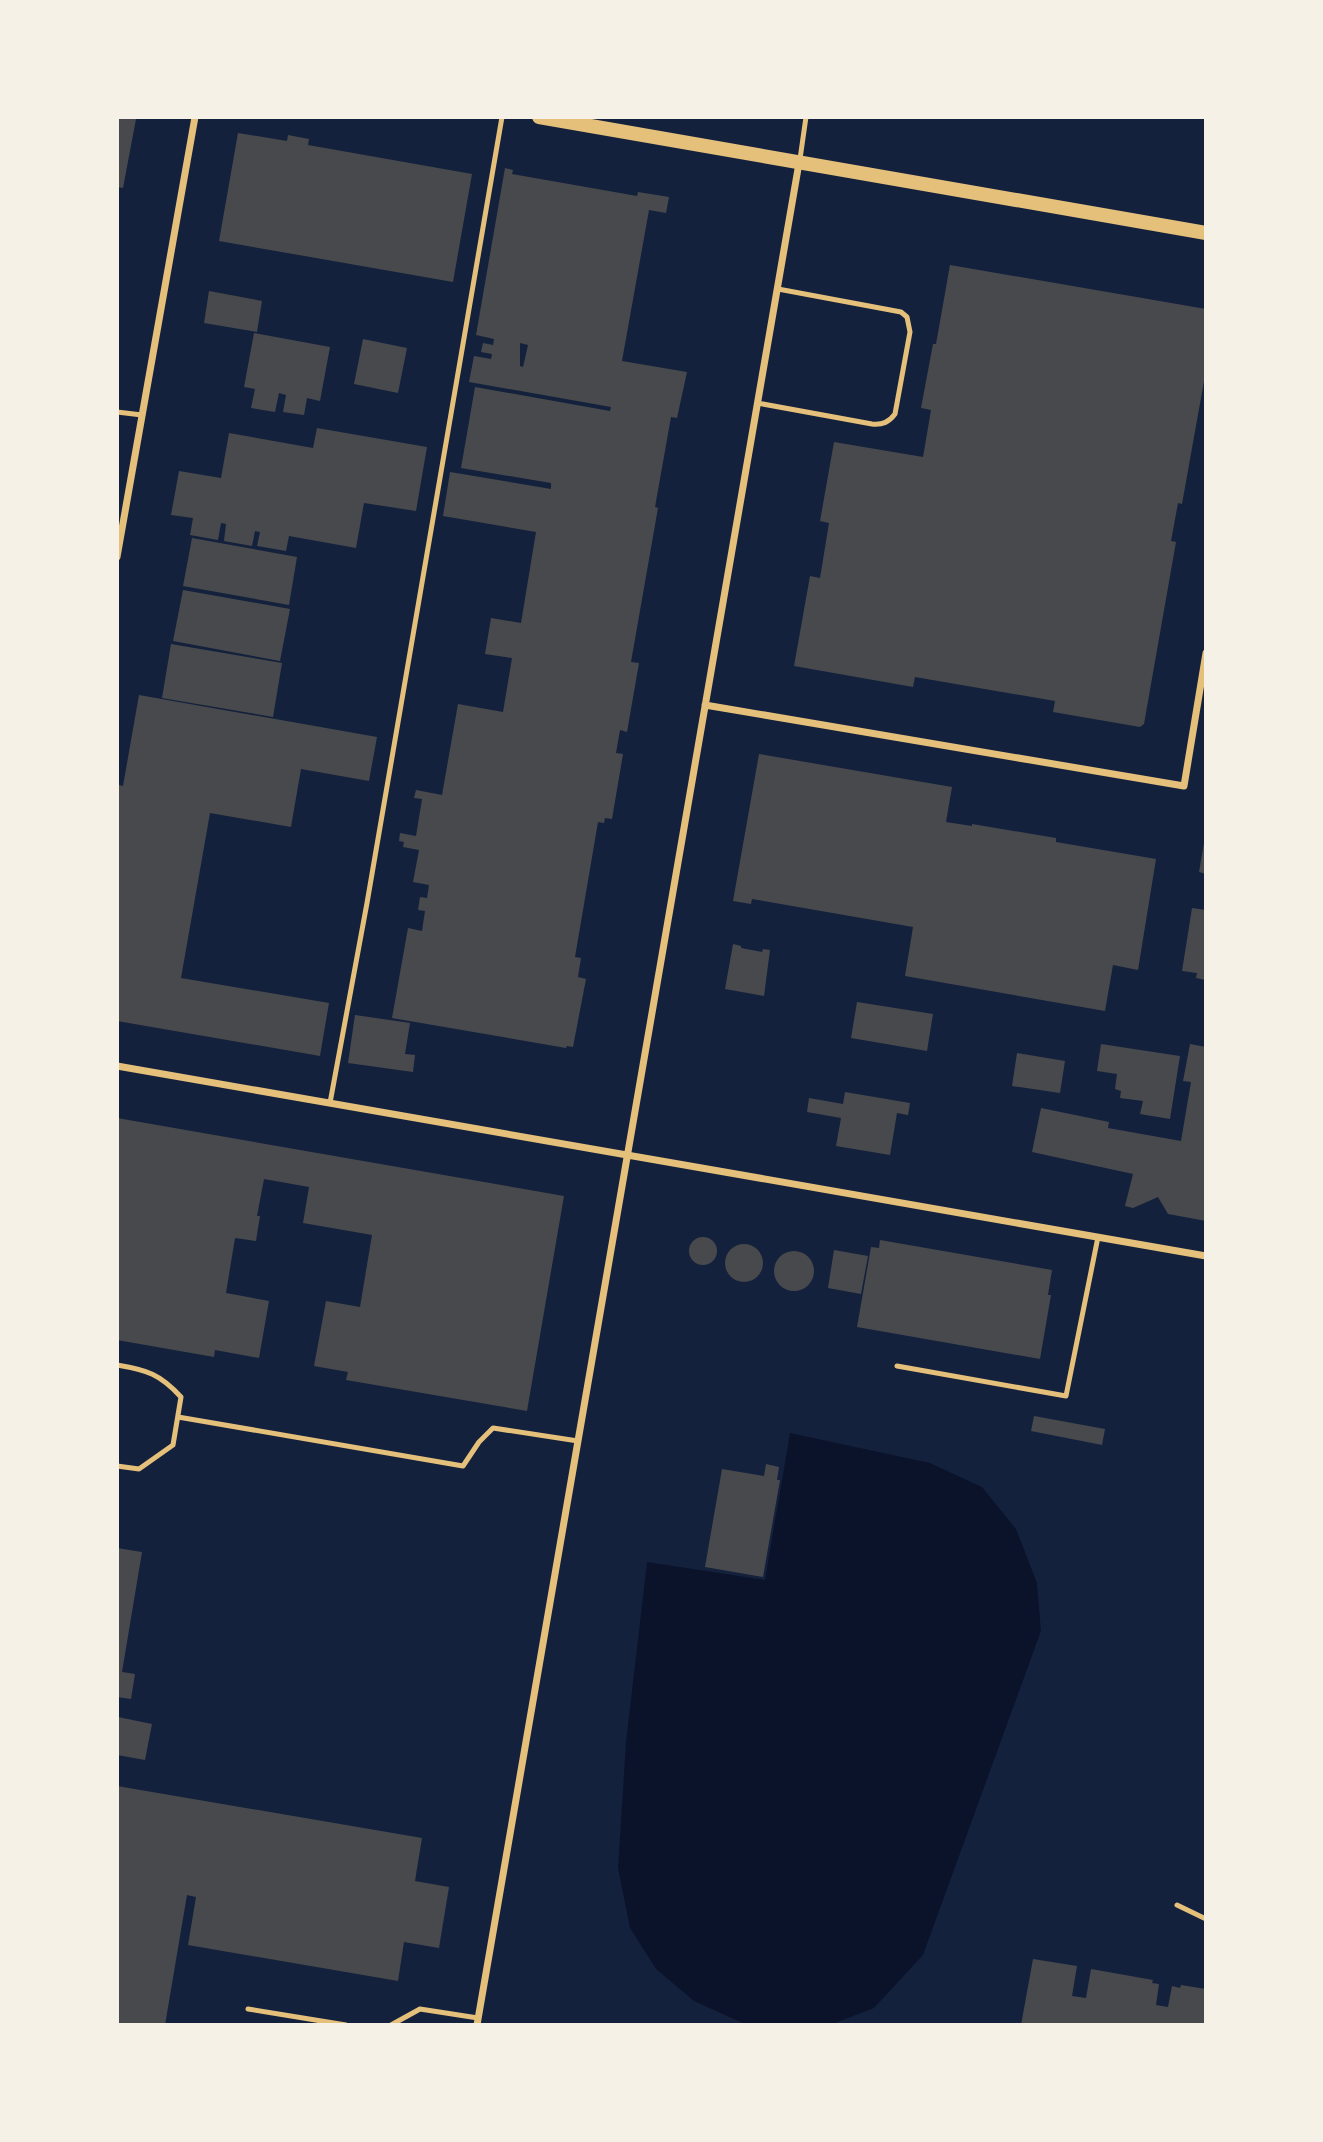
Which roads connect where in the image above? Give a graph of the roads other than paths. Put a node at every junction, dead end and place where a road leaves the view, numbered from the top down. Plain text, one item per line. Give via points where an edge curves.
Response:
1 (195, 117) edge
2 (502, 117) edge
3 (539, 117) edge
4 (806, 117) edge
5 (799, 163) junction
6 (1206, 233) edge
7 (778, 289) junction
8 (757, 403) junction
9 (117, 412) edge
10 (142, 415) junction
11 (118, 552) edge
12 (117, 557) edge
13 (1206, 653) edge
14 (705, 705) junction
15 (117, 1066) edge
16 (330, 1103) junction
17 (628, 1154) junction
18 (1098, 1237) junction
19 (1206, 1256) edge
20 (117, 1365) edge
21 (897, 1366) dead end
22 (178, 1417) junction
23 (578, 1441) junction
24 (117, 1466) edge
25 (1177, 1905) dead end
26 (1206, 1919) edge
27 (248, 2009) dead end
28 (478, 2022) edge
29 (346, 2025) edge
30 (391, 2025) edge

1 - 10 street
2 - 16 lane
3 - 5 main road
4 - 5 lane
5 - 6 main road
5 - 7 street
7 - 8 street
7 - 8 lane via 901,312 907,317 910,332 895,414 881,425
8 - 14 street
9 - 10 lane
10 - 11 street
11 - 12 street
13 - 14 street via 1184,786
14 - 17 street
15 - 16 street
16 - 17 street
17 - 18 street
17 - 23 street
18 - 19 street
18 - 21 lane via 1066,1396
20 - 22 lane via 146,1370 167,1381 181,1397
22 - 23 lane via 463,1466 493,1428
22 - 24 lane via 173,1445 139,1469
23 - 28 street
25 - 26 lane
27 - 29 lane
28 - 30 lane via 419,2009

